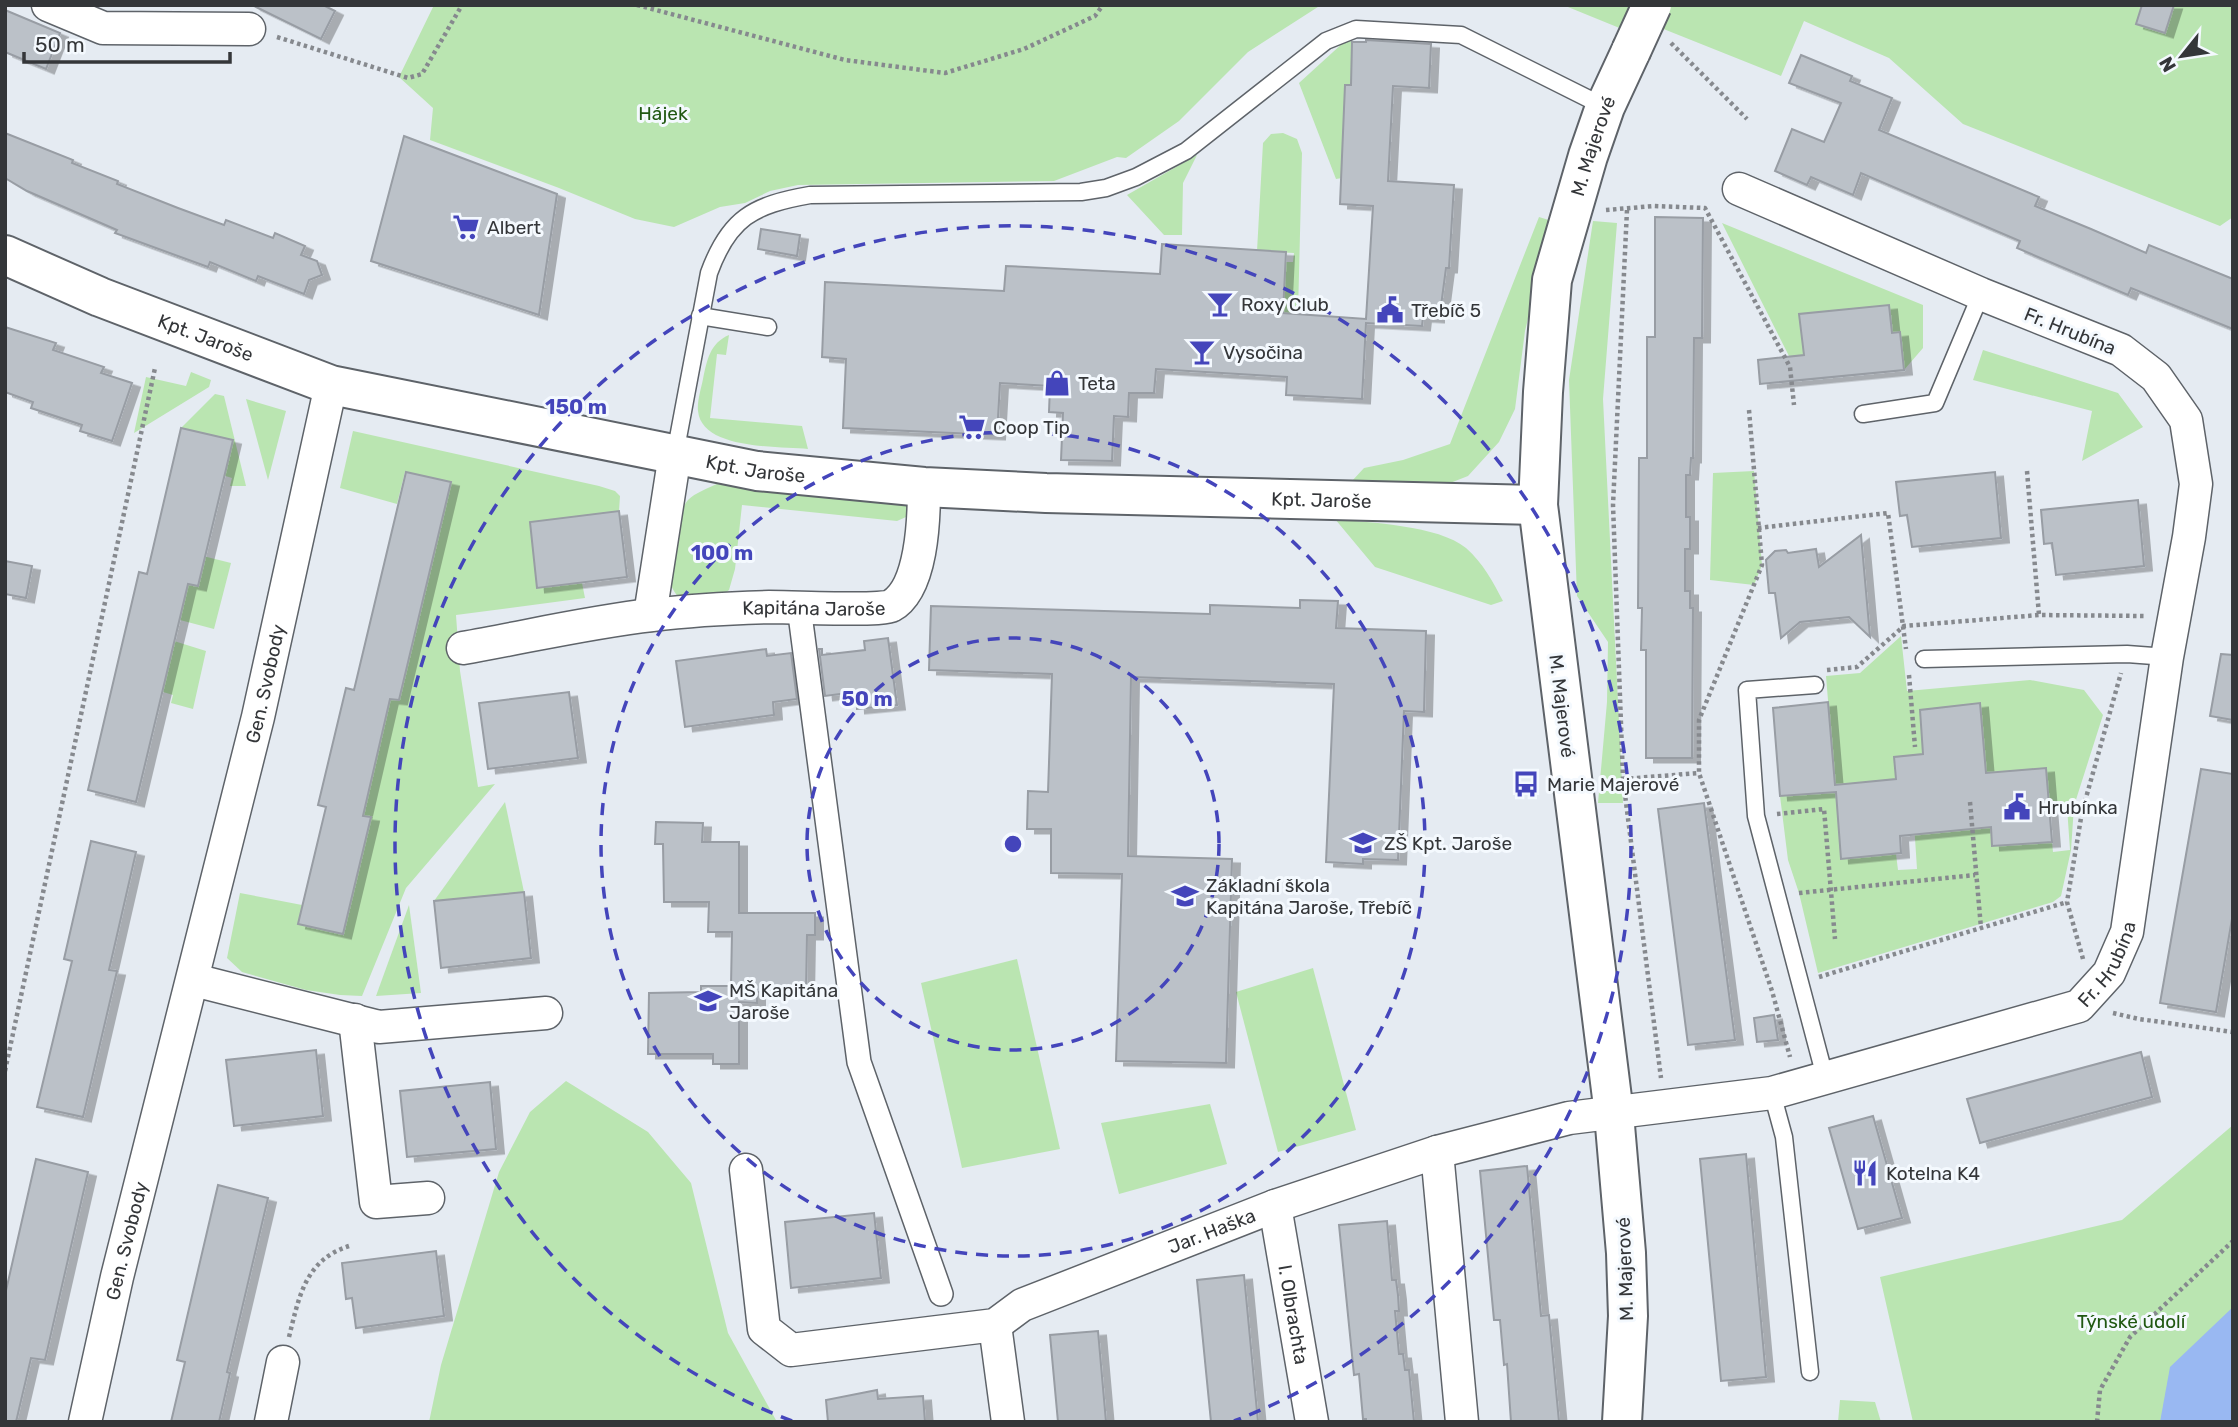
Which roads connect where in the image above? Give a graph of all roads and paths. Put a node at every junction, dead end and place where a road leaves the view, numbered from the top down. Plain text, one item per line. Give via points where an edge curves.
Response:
1 (48, 5) edge
2 (462, 5) edge
3 (637, 5) edge
4 (1103, 5) edge
5 (249, 29) joint
6 (1648, 30) edge
7 (1605, 107) junction
8 (1747, 119) dead end
9 (1739, 190) dead end
10 (1572, 210) junction
11 (1628, 210) junction
12 (5, 255) edge
13 (1981, 294) junction
14 (700, 316) junction
15 (768, 327) dead end
16 (155, 368) dead end
17 (331, 385) junction
18 (1794, 405) dead end
19 (1863, 414) dead end
20 (675, 454) junction
21 (2027, 471) dead end
22 (924, 487) junction
23 (1538, 505) junction
24 (1758, 528) dead end
25 (799, 607) junction
26 (650, 615) junction
27 (2039, 615) dead end
28 (463, 648) dead end
29 (1907, 653) dead end
30 (2127, 654) junction
31 (2167, 657) junction
32 (1924, 659) dead end
33 (1908, 666) dead end
34 (1815, 684) dead end
35 (1915, 747) dead end
36 (1699, 773) dead end
37 (1623, 779) junction
38 (1970, 802) dead end
39 (1756, 816) junction
40 (1975, 875) junction
41 (1830, 890) junction
42 (1777, 896) junction
43 (2067, 902) junction
44 (1981, 928) junction
45 (1835, 939) dead end
46 (2081, 958) dead end
47 (194, 980) junction
48 (1801, 983) junction
49 (2080, 1006) junction
50 (546, 1013) dead end
51 (355, 1020) junction
52 (2233, 1032) edge
53 (5, 1071) edge
54 (1825, 1077) junction
55 (1772, 1093) junction
56 (1665, 1107) junction
57 (1614, 1114) junction
58 (1437, 1152) junction
59 (746, 1170) dead end
60 (428, 1198) dead end
61 (1275, 1206) junction
62 (2233, 1241) edge
63 (349, 1246) dead end
64 (941, 1294) dead end
65 (995, 1325) junction
66 (283, 1362) joint
67 (1810, 1372) dead end
68 (85, 1422) edge
69 (271, 1422) edge
70 (1008, 1422) edge
71 (1312, 1422) edge
72 (1462, 1422) edge
73 (1622, 1422) edge
74 (2097, 1422) edge

1 - 5 street via 103,28
2 - 5 path via 422,74 408,78
3 - 4 path via 845,60 945,73 1024,49 1095,16
6 - 7 street, M. Majerové
6 - 8 path
7 - 10 street, M. Majerové
7 - 14 lane via 1461,36 1356,29 1326,41 1186,150 1106,188 810,195 784,199 756,211 736,224 719,246
9 - 13 street, Fr. Hrubína
10 - 11 path
10 - 23 street, M. Majerové via 1552,280
11 - 18 path via 1704,208 1790,368
11 - 37 path via 1613,505
12 - 17 street, Kpt. Jaroše via 100,297
13 - 19 lane via 1935,403
13 - 31 street, Fr. Hrubína via 2121,350 2156,377 2186,420 2196,484
14 - 15 lane
14 - 20 lane
16 - 53 path
17 - 20 street, Kpt. Jaroše
17 - 47 street, Gen. Svobody
20 - 22 street, Kpt. Jaroše via 757,471
20 - 26 street
21 - 27 path
22 - 23 street, Kpt. Jaroše
22 - 25 street, Kapitána Jaroše via 914,573 904,597 889,608
23 - 57 street, M. Majerové
24 - 29 path via 1888,513
25 - 26 street, Kapitána Jaroše
25 - 64 street via 859,1062
26 - 28 street, Kapitána Jaroše
30 - 31 lane
30 - 32 lane
30 - 43 path via 2082,812
31 - 49 street, Fr. Hrubína via 2127,932 2109,973
33 - 35 path
34 - 39 lane via 1747,690
36 - 37 path
37 - 56 path
38 - 40 path
39 - 41 path via 1824,809
39 - 42 lane
40 - 41 path
40 - 44 path
41 - 42 path
41 - 45 path
42 - 48 lane
43 - 44 path
43 - 46 path
44 - 48 path
47 - 51 street
47 - 68 street, Gen. Svobody via 117,1277
48 - 54 lane
49 - 52 path
49 - 54 street, Fr. Hrubína
50 - 51 street via 379,1027
51 - 60 street via 376,1202
54 - 55 street, Fr. Hrubína
55 - 56 street, Fr. Hrubína
55 - 67 lane via 1784,1137
56 - 57 street, Fr. Hrubína
57 - 58 street, Jar. Haška via 1569,1118
57 - 73 street, M. Majerové via 1628,1316
58 - 61 street, Jar. Haška
58 - 72 street
59 - 65 street, Jar. Haška via 764,1329 791,1350
61 - 65 street, Jar. Haška via 1022,1305
61 - 71 street, I. Olbrachta
62 - 74 path via 2130,1338 2100,1390
63 - 66 path via 320,1261 307,1279
65 - 70 street
66 - 69 street

